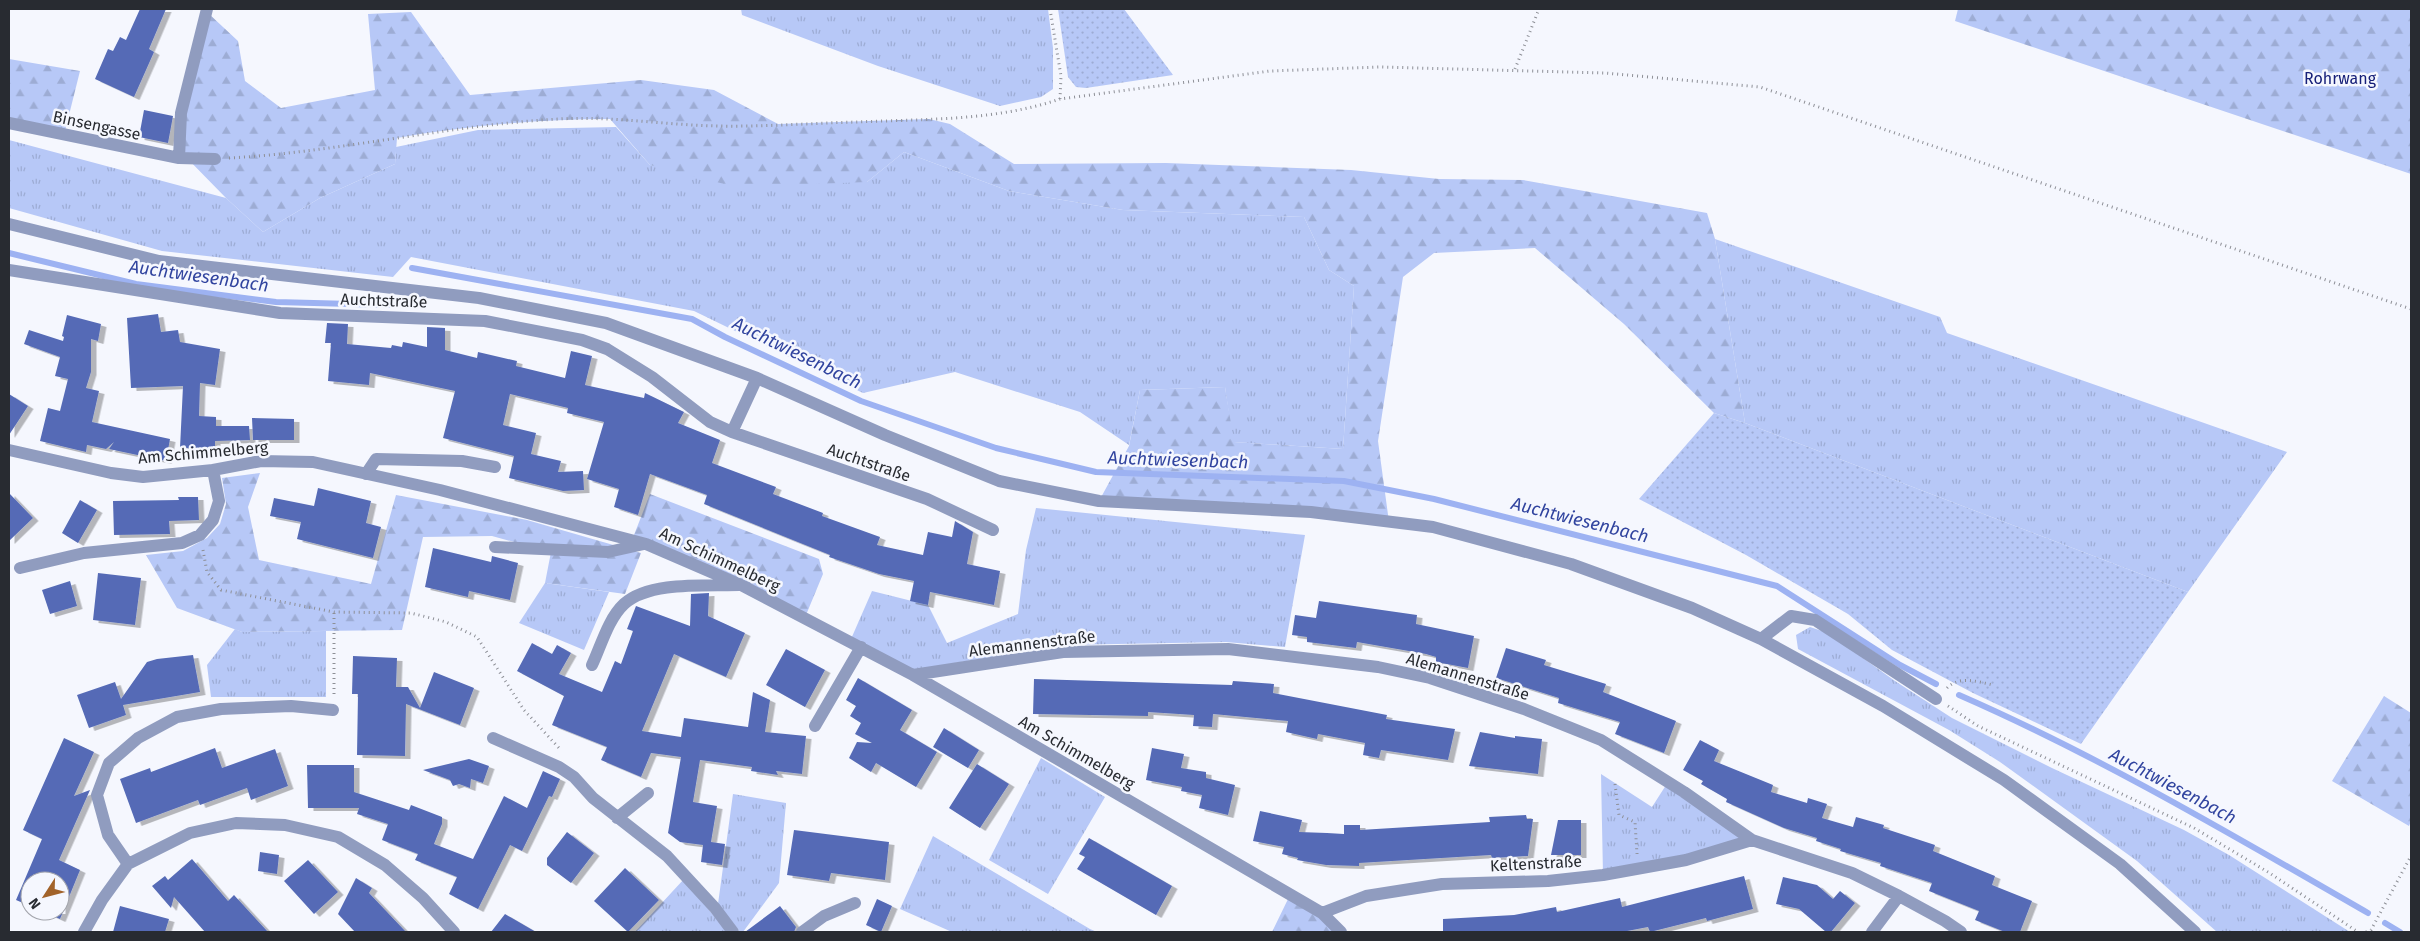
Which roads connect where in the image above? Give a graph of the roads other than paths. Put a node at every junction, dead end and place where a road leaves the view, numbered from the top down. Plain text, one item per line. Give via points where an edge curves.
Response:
1 (207, 9) edge
2 (9, 123) edge
3 (179, 158) junction
4 (214, 159) road end
5 (9, 224) edge
6 (9, 270) edge
7 (757, 378) junction
8 (732, 432) junction
9 (9, 450) edge
10 (495, 467) dead end
11 (213, 470) junction
12 (366, 474) junction
13 (993, 530) dead end
14 (646, 544) junction
15 (495, 548) dead end
16 (20, 568) dead end
17 (741, 584) junction
18 (1761, 640) junction
19 (861, 648) junction
20 (592, 665) dead end
21 (913, 675) junction
22 (1936, 699) road end
23 (334, 710) road end
24 (815, 726) dead end
25 (493, 738) dead end
26 (648, 793) dead end
27 (618, 818) junction
28 (1752, 840) junction
29 (128, 864) junction
30 (1899, 896) junction
31 (854, 903) dead end
32 (1322, 913) junction
33 (84, 932) edge
34 (454, 932) edge
35 (734, 932) edge
36 (802, 932) edge
37 (1341, 932) edge
38 (1872, 932) edge
39 (1961, 932) edge
40 (2195, 932) edge

1 - 3 street via 181,113
2 - 3 street, Binsengasse
3 - 4 street, Binsengasse
5 - 7 street via 160,261 478,298 606,323
6 - 8 street, Auchtstraße via 280,314 485,321 582,340 622,358 710,422
7 - 8 street
7 - 18 street via 999,481 1099,501 1310,512 1433,527 1571,564 1692,608
8 - 13 street, Auchtstraße via 927,499
9 - 11 street, Am Schimmelberg via 143,477
10 - 12 street via 462,461 376,459
11 - 12 street, Am Schimmelberg via 261,461 313,462
11 - 16 street via 219,501 213,520 200,535 182,543 84,553
12 - 14 street, Am Schimmelberg
14 - 15 street via 608,552
14 - 17 street, Am Schimmelberg
17 - 19 street, Am Schimmelberg
17 - 20 street via 658,589 639,594 623,605 612,619
18 - 22 street via 1791,616 1815,620
18 - 40 street via 1883,706 2004,780 2120,864
19 - 21 street, Am Schimmelberg
19 - 24 street
21 - 28 street, Alemannenstraße via 1063,652 1147,649 1228,649 1378,667 1439,681 1524,709 1601,740
21 - 32 street, Am Schimmelberg
23 - 29 street via 291,706 221,709 177,717 138,738 110,763 97,795 108,835
25 - 27 street via 559,767
26 - 27 street
27 - 35 street via 667,856
28 - 30 street, Alemannenstraße via 1852,873
28 - 32 street, Keltenstraße via 1686,860 1638,869 1548,881 1442,884 1366,896
29 - 33 street
29 - 34 street via 190,833 236,824 284,825 338,837 385,865 423,898
30 - 38 street
30 - 39 street, Alemannenstraße
31 - 36 street via 824,916
32 - 37 street, Am Schimmelberg

